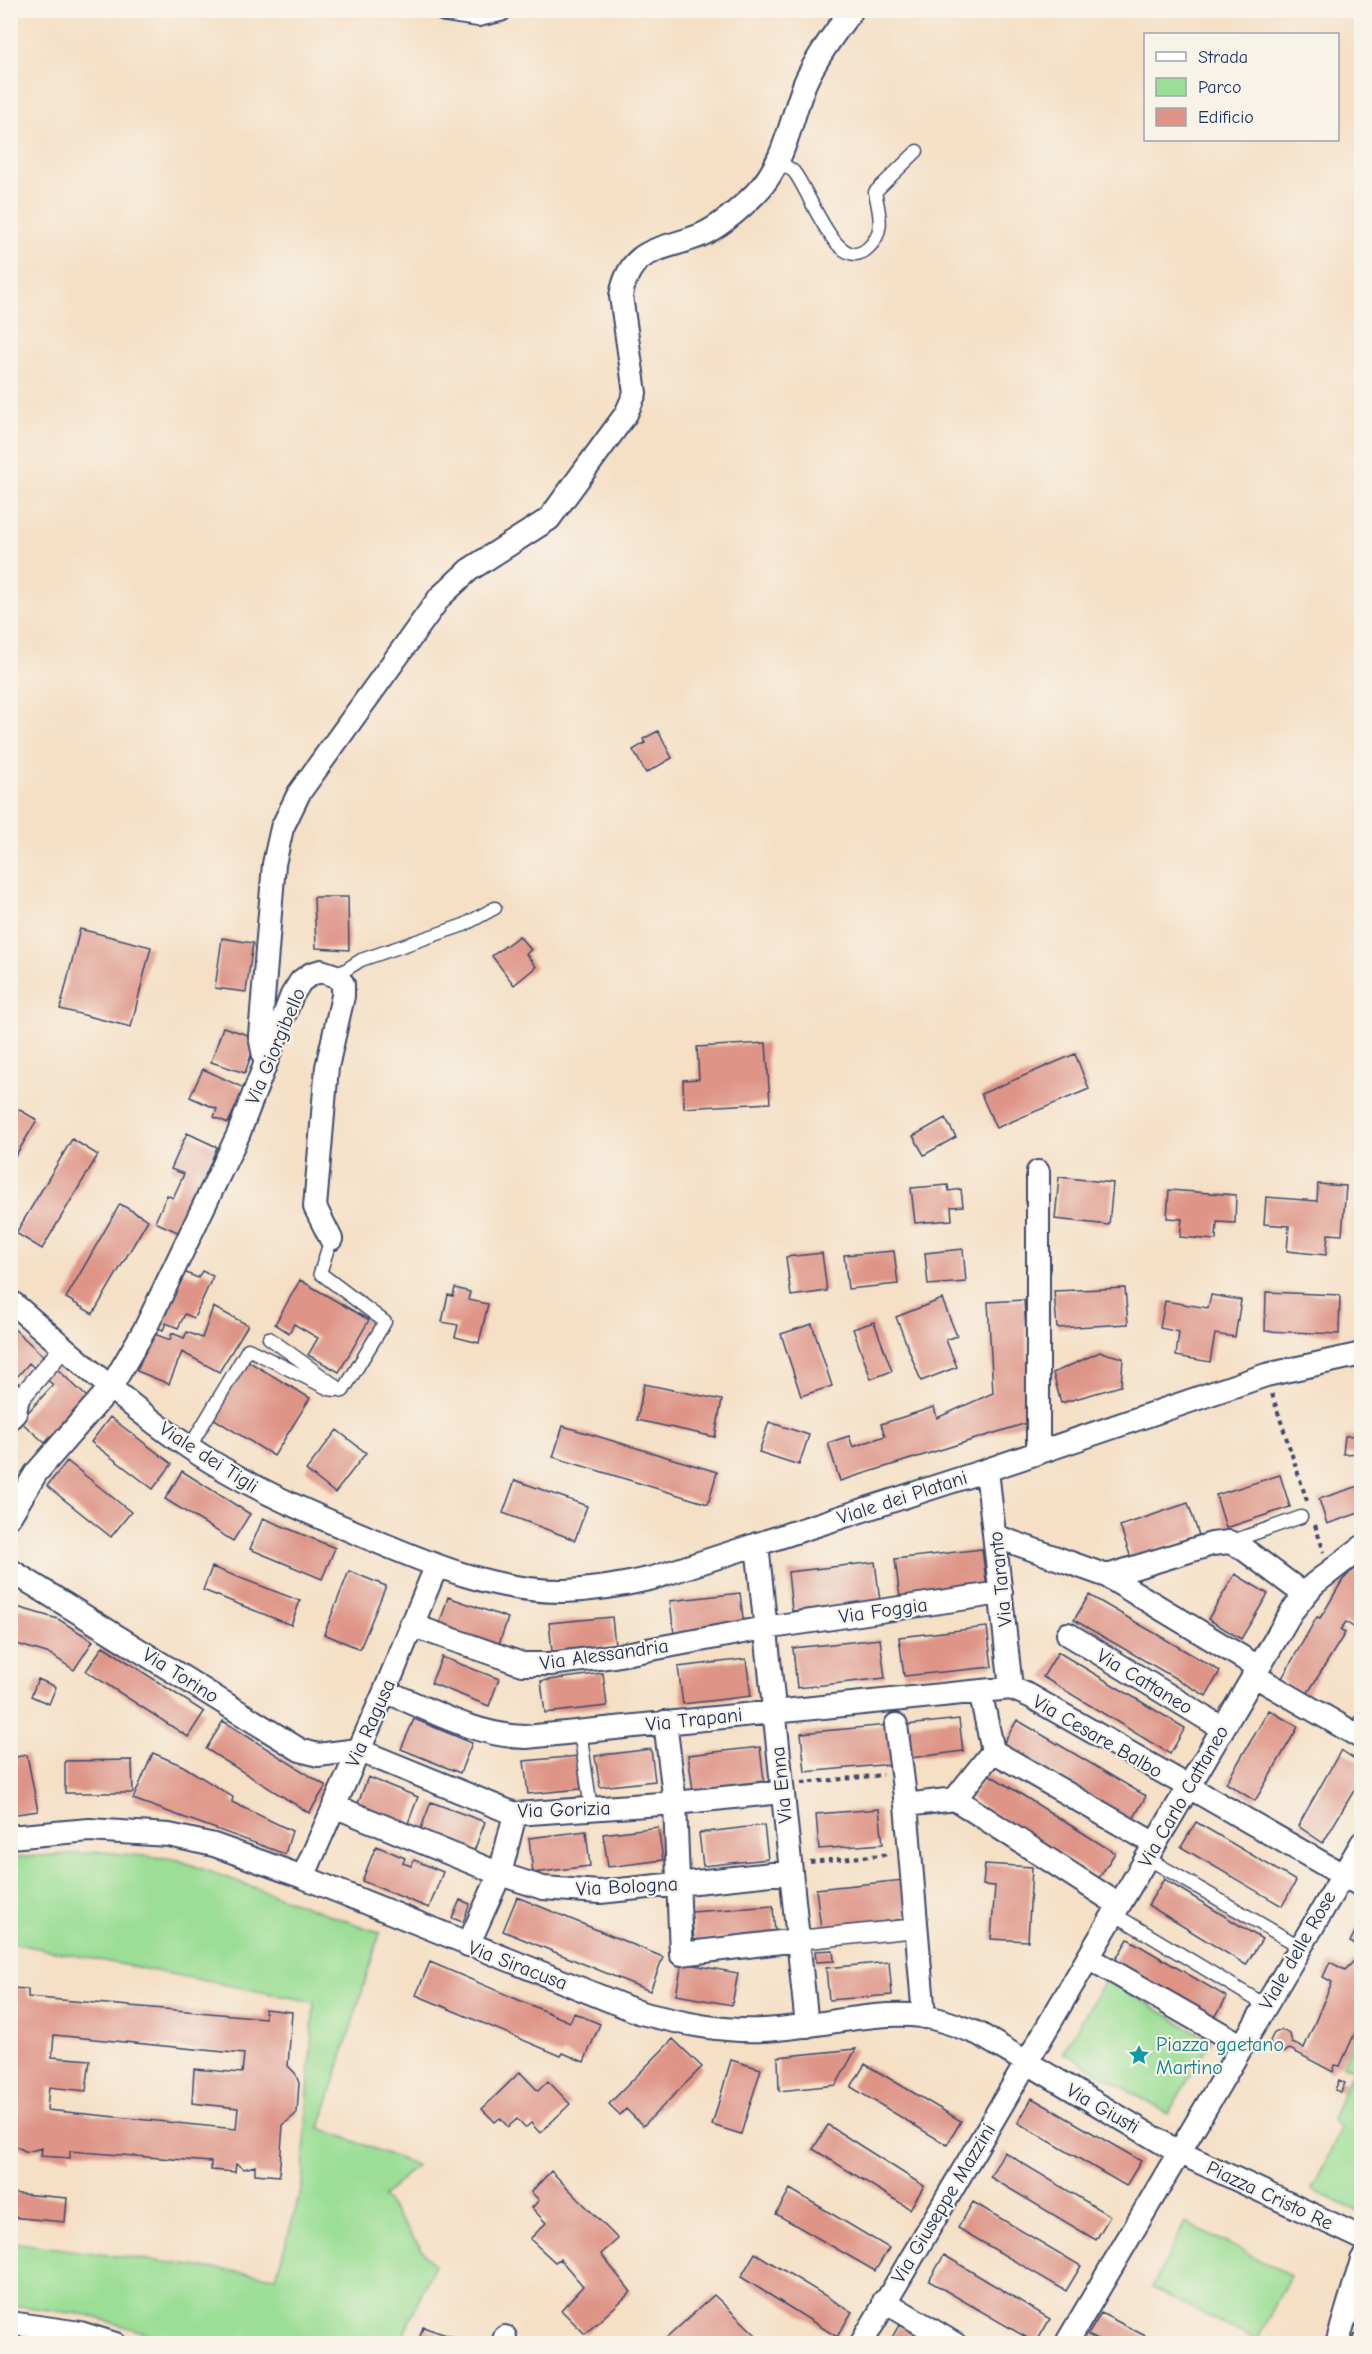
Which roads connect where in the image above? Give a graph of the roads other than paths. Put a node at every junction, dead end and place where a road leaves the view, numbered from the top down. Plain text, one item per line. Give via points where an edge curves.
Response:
1 (446, 10) edge
2 (500, 10) edge
3 (852, 10) edge
4 (917, 151) dead end
5 (779, 162) junction
6 (495, 908) dead end
7 (336, 976) junction
8 (265, 1061) junction
9 (1038, 1172) dead end
10 (331, 1239) joint
11 (10, 1301) edge
12 (269, 1338) dead end
13 (64, 1347) junction
14 (1362, 1354) edge
15 (111, 1387) junction
16 (343, 1391) junction
17 (13, 1404) edge
18 (189, 1448) junction
19 (1038, 1453) junction
20 (987, 1470) junction
21 (10, 1516) edge
22 (1301, 1517) dead end
23 (995, 1536) junction
24 (1229, 1542) junction
25 (757, 1544) junction
26 (1362, 1547) edge
27 (436, 1567) junction
28 (10, 1570) edge
29 (1107, 1576) junction
30 (1001, 1593) junction
31 (1305, 1595) junction
32 (411, 1625) junction
33 (765, 1628) junction
34 (1068, 1634) dead end
35 (1255, 1671) junction
36 (1011, 1688) junction
37 (385, 1690) junction
38 (980, 1691) junction
39 (774, 1711) junction
40 (665, 1722) junction
41 (896, 1725) dead end
42 (1222, 1728) junction
43 (580, 1731) junction
44 (1362, 1738) edge
45 (358, 1750) junction
46 (993, 1751) junction
47 (792, 1788) junction
48 (1187, 1788) junction
49 (955, 1799) junction
50 (675, 1803) junction
51 (906, 1805) junction
52 (334, 1806) junction
53 (591, 1809) junction
54 (515, 1814) junction
55 (10, 1837) edge
56 (1362, 1843) edge
57 (1151, 1851) junction
58 (801, 1868) junction
59 (1342, 1874) junction
60 (500, 1875) junction
61 (303, 1877) junction
62 (680, 1884) junction
63 (1362, 1887) edge
64 (1117, 1909) junction
65 (916, 1928) junction
66 (798, 1940) junction
67 (468, 1945) junction
68 (1299, 1946) junction
69 (1089, 1958) junction
70 (1265, 2005) junction
71 (924, 2017) junction
72 (807, 2026) junction
73 (1241, 2045) junction
74 (1027, 2063) junction
75 (1178, 2152) junction
76 (1362, 2238) edge
77 (1362, 2260) edge
78 (884, 2301) junction
79 (15, 2330) edge
80 (115, 2343) edge
81 (861, 2343) edge
82 (956, 2343) edge
83 (1066, 2343) edge
84 (1336, 2343) edge

1 - 2 street via 478,15
3 - 5 street via 806,81
4 - 5 lane via 875,192 881,223 878,236 861,254 851,255 832,237 793,172
5 - 8 street via 756,193 715,228 650,250 633,265 621,296 634,393 626,414 549,519 469,570 440,597 299,793 282,828 274,864 260,1036
6 - 7 lane via 464,925 361,960
7 - 8 street, Via Giorgibello via 321,971 301,981
7 - 10 street via 343,984 343,996 327,1066 315,1207
8 - 15 street, Via Giorgibello via 214,1189 146,1327
9 - 19 street
10 - 16 lane via 320,1273 385,1322
11 - 13 street, Viale dei Tigli
12 - 16 lane
13 - 15 street, Viale dei Tigli
13 - 17 street
14 - 19 street, Viale dei Platani via 1266,1375
15 - 18 street, Viale dei Tigli
15 - 21 street, Via Giorgibello via 36,1473
16 - 18 lane via 328,1389 248,1349
18 - 27 street, Viale dei Tigli via 270,1496
19 - 20 street, Viale dei Platani
20 - 23 street, Via Taranto
20 - 25 street, Viale dei Platani
22 - 24 lane
23 - 29 street
23 - 30 street, Via Taranto
24 - 29 street
24 - 31 street
25 - 27 street, Viale dei Platani via 644,1580 562,1591 510,1585
25 - 33 street, Via Enna
26 - 31 street, Via Carlo Cattaneo
27 - 32 street, Via Ragusa
28 - 45 street, Via Torino via 300,1750 318,1755
29 - 35 street
30 - 33 street, Via Foggia
30 - 36 street, Via Taranto
31 - 35 street, Via Carlo Cattaneo
32 - 33 street, Via Alessandria via 522,1664 614,1656
32 - 37 street, Via Ragusa
33 - 39 street, Via Enna
34 - 42 street, Via Cattaneo
35 - 42 street, Via Carlo Cattaneo
35 - 44 street
36 - 38 street, Via Trapani
36 - 48 street, Via Cesare Balbo
37 - 43 street, Via Trapani via 479,1731 503,1737
37 - 45 street, Via Ragusa
38 - 39 street, Via Trapani
38 - 46 street
39 - 40 street, Via Trapani
39 - 47 street, Via Enna
40 - 43 street, Via Trapani
40 - 50 street
41 - 51 street
42 - 48 street, Via Carlo Cattaneo
43 - 53 lane
45 - 52 street, Via Ragusa
45 - 54 street, Via Gorizia
46 - 49 street
46 - 57 street
47 - 50 street, Via Gorizia
47 - 58 street, Via Enna
48 - 57 street, Via Carlo Cattaneo
48 - 59 street, Via Cesare Balbo
49 - 51 street
49 - 64 street
50 - 53 street, Via Gorizia
50 - 62 street
51 - 65 street
52 - 60 street, Via Bologna
52 - 61 street, Via Ragusa
53 - 54 street, Via Gorizia
54 - 60 street
55 - 61 street, Via Siracusa via 89,1830 169,1835 214,1845
56 - 59 street, Viale delle Rose
57 - 64 street, Via Carlo Cattaneo
57 - 68 lane
58 - 62 street, Via Bologna
58 - 66 street, Via Enna
59 - 63 street, Via Cesare Balbo
59 - 68 street, Viale delle Rose
60 - 62 street, Via Bologna via 543,1888 600,1892
60 - 67 street
61 - 67 street, Via Siracusa
62 - 66 street via 681,1954
64 - 69 street, Via Carlo Cattaneo
64 - 70 lane
65 - 66 street
65 - 71 street
66 - 72 street, Via Enna
67 - 72 street, Via Siracusa via 641,2013 685,2024 723,2030
68 - 70 street, Viale delle Rose
69 - 73 street
69 - 74 street, Via Carlo Cattaneo
70 - 73 street, Viale delle Rose
71 - 72 street, Via Siracusa via 906,2015
71 - 74 street, Via Siracusa via 979,2034
73 - 75 street, Viale delle Rose
74 - 75 street, Via Giusti
74 - 78 street, Via Giuseppe Mazzini
75 - 76 street, Piazza Cristo Re
75 - 83 street, Viale delle Rose
77 - 84 street
78 - 81 street, Via Giuseppe Mazzini
78 - 82 street
79 - 80 street via 80,2333

